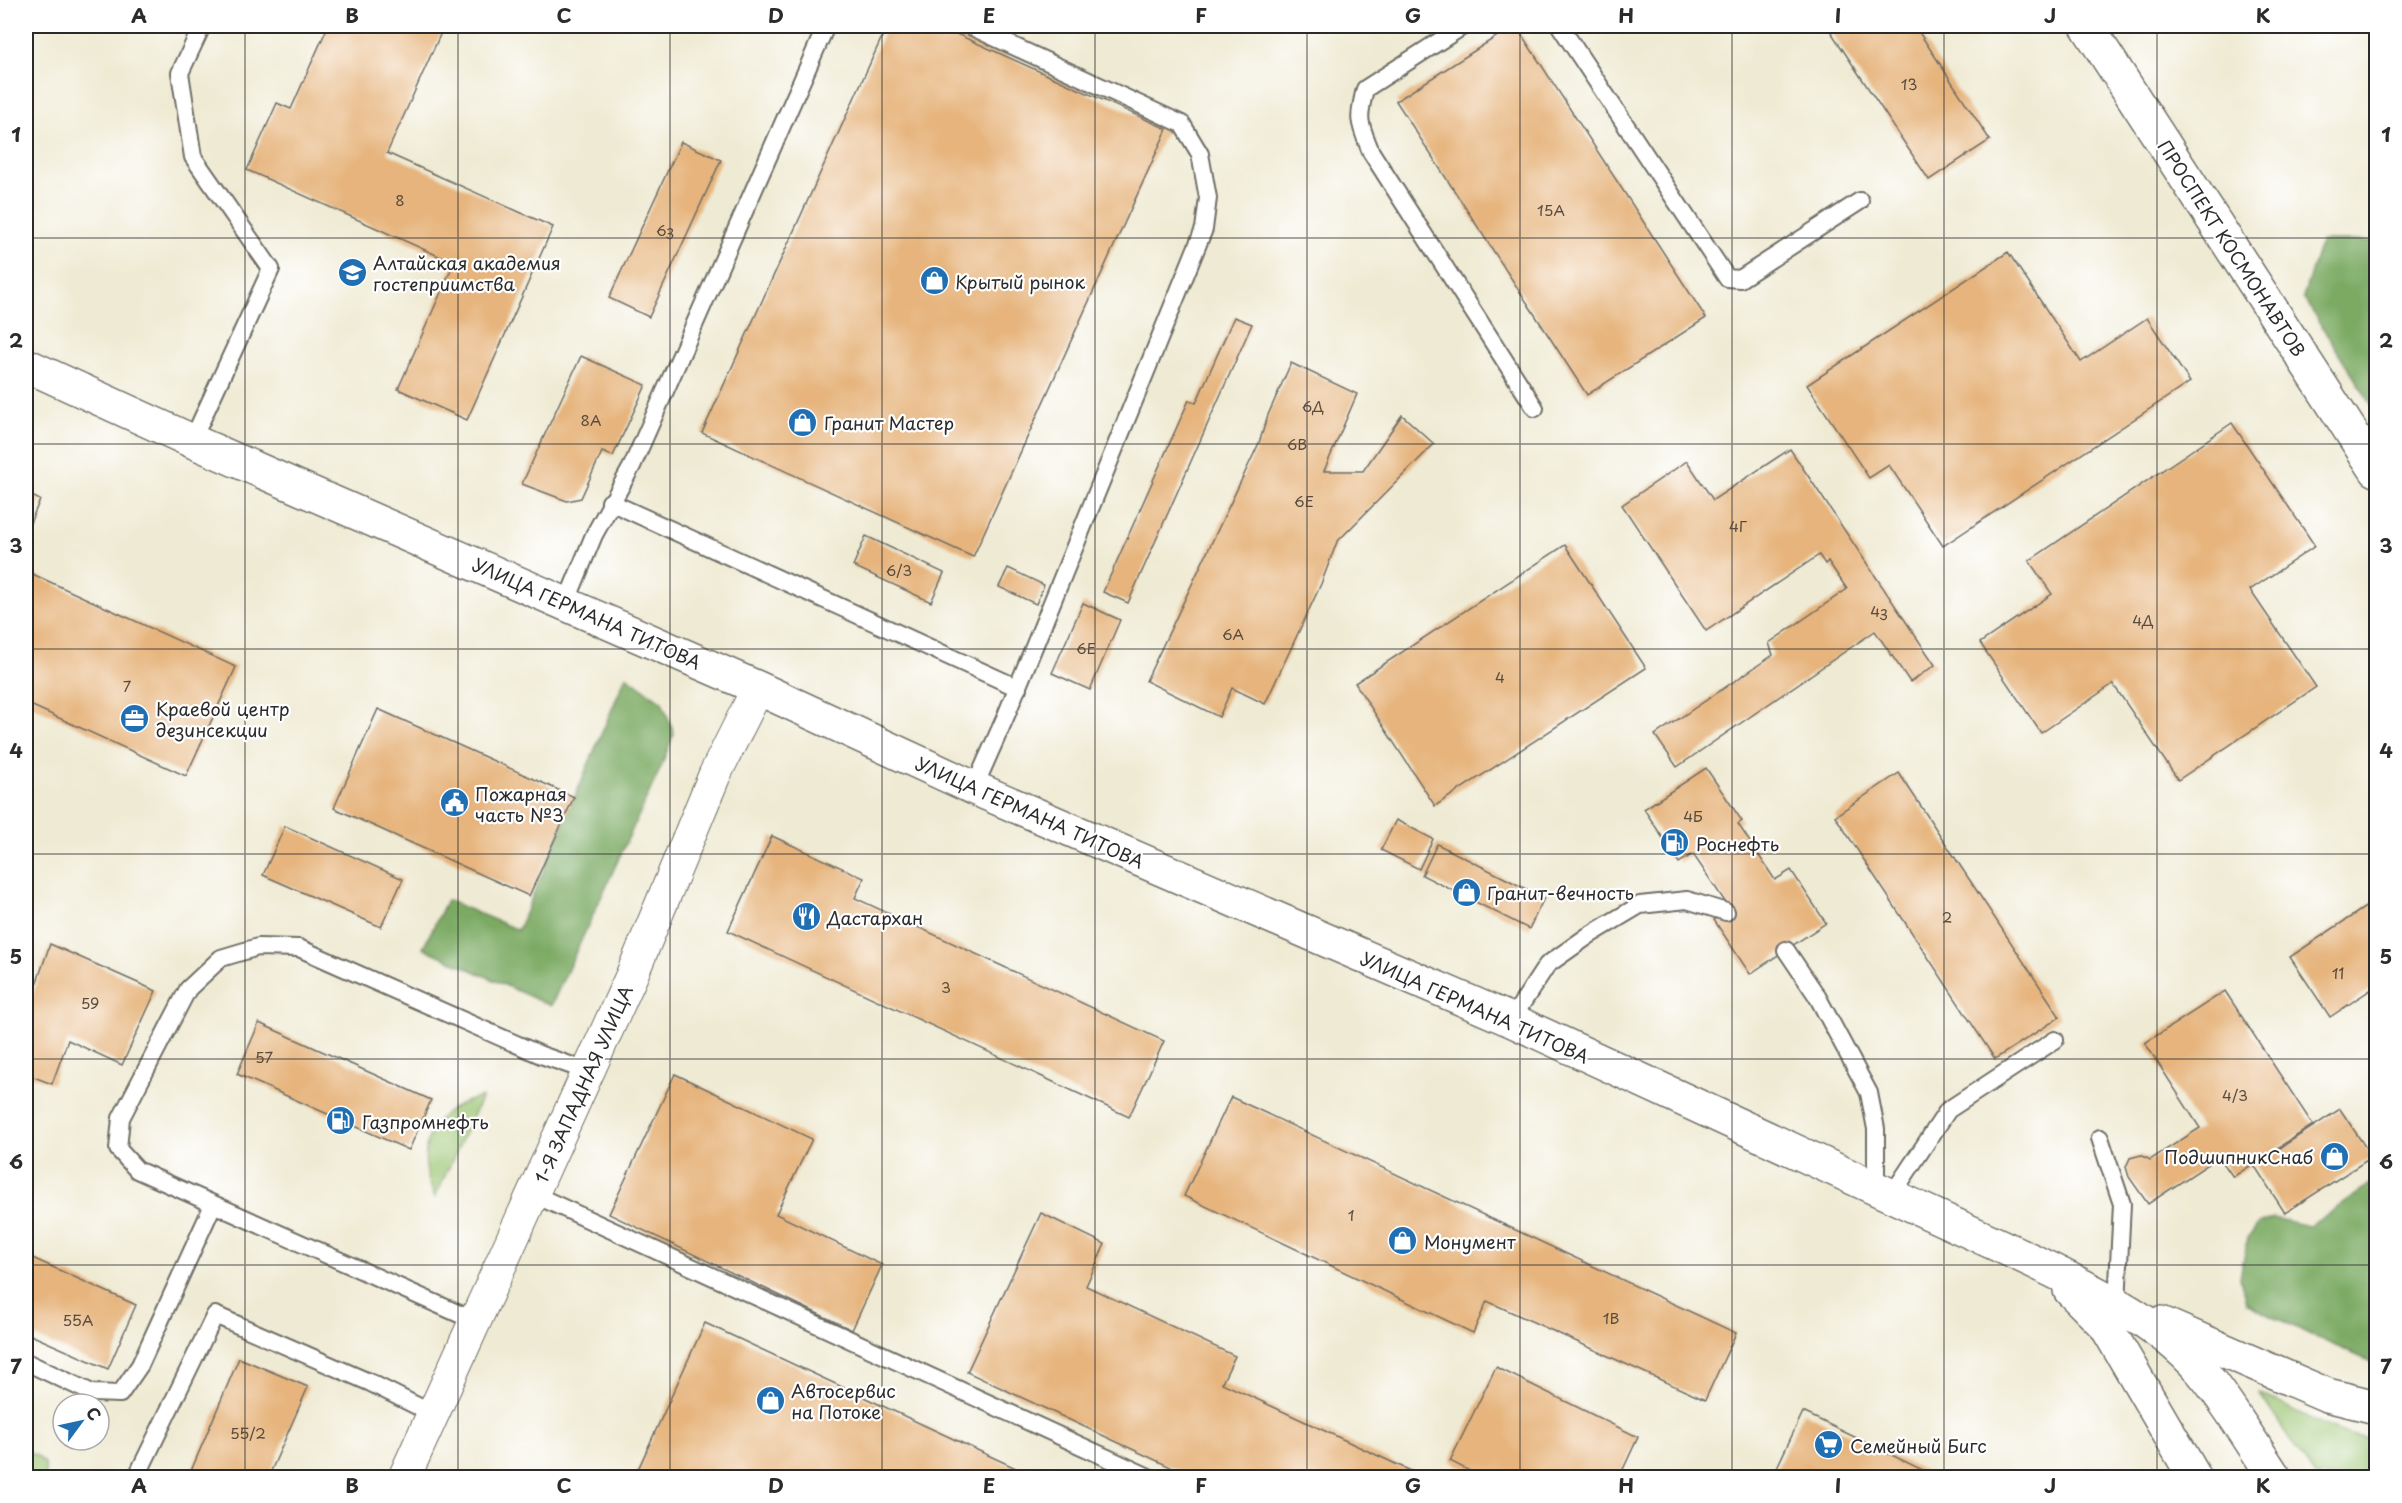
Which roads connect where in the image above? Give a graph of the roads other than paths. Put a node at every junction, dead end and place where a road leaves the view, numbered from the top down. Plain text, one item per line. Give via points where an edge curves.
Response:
1 (202, 26) edge
2 (826, 26) edge
3 (970, 26) edge
4 (1463, 26) edge
5 (1560, 26) edge
6 (2087, 26) edge
7 (1860, 201) dead end
8 (26, 365) edge
9 (1536, 408) dead end
10 (192, 441) junction
11 (2376, 470) edge
12 (610, 502) junction
13 (566, 603) junction
14 (759, 688) junction
15 (1018, 688) junction
16 (974, 788) junction
17 (1726, 912) dead end
18 (1786, 950) dead end
19 (1511, 1020) junction
20 (2055, 1040) dead end
21 (587, 1071) junction
22 (2100, 1138) dead end
23 (1883, 1192) junction
24 (533, 1194) junction
25 (213, 1206) junction
26 (2033, 1261) junction
27 (2117, 1304) junction
28 (475, 1321) junction
29 (26, 1362) edge
30 (2376, 1407) edge
31 (433, 1414) junction
32 (136, 1478) edge
33 (404, 1478) edge
34 (1151, 1478) edge
35 (2195, 1478) edge
36 (2275, 1478) edge

1 - 10 lane via 180,73 193,157 271,269
2 - 12 lane via 632,466
3 - 15 lane via 1182,124 1200,154 1208,198 1204,230
4 - 9 lane via 1365,89 1359,114 1361,128 1371,152
5 - 7 lane via 1727,278 1740,279
6 - 11 street, ПРОСПЕКТ КОСМОНАВТОВ
8 - 10 street, УЛИЦА ГЕРМАНА ТИТОВА
10 - 13 street, УЛИЦА ГЕРМАНА ТИТОВА
12 - 13 lane
12 - 15 lane
13 - 14 street, УЛИЦА ГЕРМАНА ТИТОВА
14 - 16 street, УЛИЦА ГЕРМАНА ТИТОВА
14 - 21 street, 1-Я ЗАПАДНАЯ УЛИЦА via 715,774 631,977
15 - 16 lane
16 - 19 street, УЛИЦА ГЕРМАНА ТИТОВА
17 - 19 lane via 1687,900 1641,905 1547,964
18 - 23 lane via 1817,996 1869,1093
19 - 23 street, УЛИЦА ГЕРМАНА ТИТОВА
20 - 23 lane via 1948,1110
21 - 24 street, 1-Я ЗАПАДНАЯ УЛИЦА
21 - 25 lane via 541,1055 299,948 258,947 221,958 188,989 121,1118 118,1149 137,1170
22 - 27 lane via 2122,1204
23 - 26 street, УЛИЦА ГЕРМАНА ТИТОВА
24 - 28 street, 1-Я ЗАПАДНАЯ УЛИЦА
24 - 34 lane
25 - 28 lane
25 - 29 lane via 140,1365 120,1394 92,1393
26 - 27 street
26 - 35 street via 2079,1297 2106,1326
27 - 30 street via 2327,1395
27 - 36 street via 2172,1343 2207,1377
28 - 31 street, 1-Я ЗАПАДНАЯ УЛИЦА
31 - 32 lane via 215,1315
31 - 33 street, 1-Я ЗАПАДНАЯ УЛИЦА

